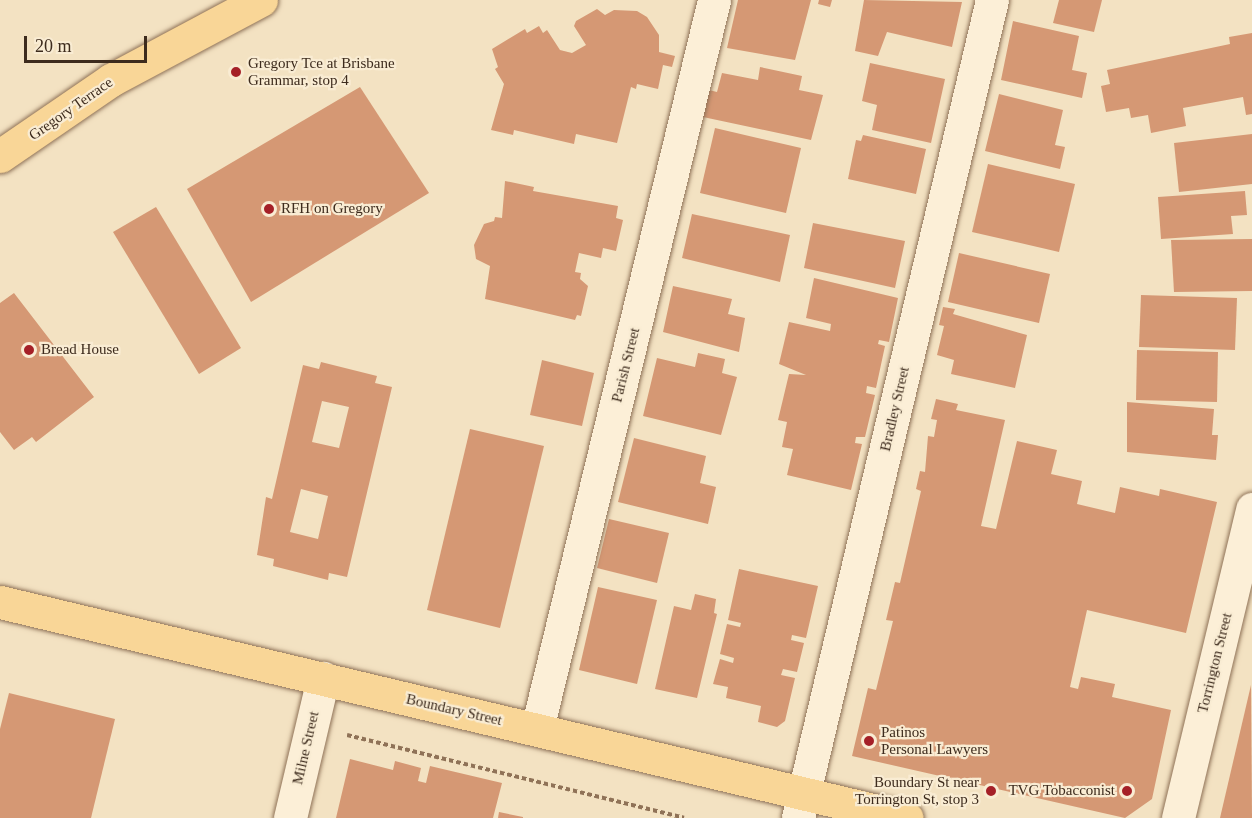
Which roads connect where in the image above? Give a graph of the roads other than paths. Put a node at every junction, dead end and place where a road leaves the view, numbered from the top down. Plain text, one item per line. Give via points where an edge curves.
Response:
1 (261, 0) edge
2 (714, 0) edge
3 (992, 0) edge
4 (3, 159) edge
5 (1252, 509) edge
6 (0, 602) edge
7 (323, 678) junction
8 (537, 729) junction
9 (801, 806) edge
10 (290, 818) edge
11 (908, 818) edge
12 (1178, 818) edge

1 - 4 main road, Gregory Terrace via 111,80
2 - 8 street, Parish Street
3 - 9 street, Bradley Street
5 - 12 street, Torrington Street
6 - 7 main road, Boundary Street
7 - 8 main road, Boundary Street
7 - 10 street, Milne Street
8 - 9 main road, Boundary Street
9 - 11 main road, Boundary Street

